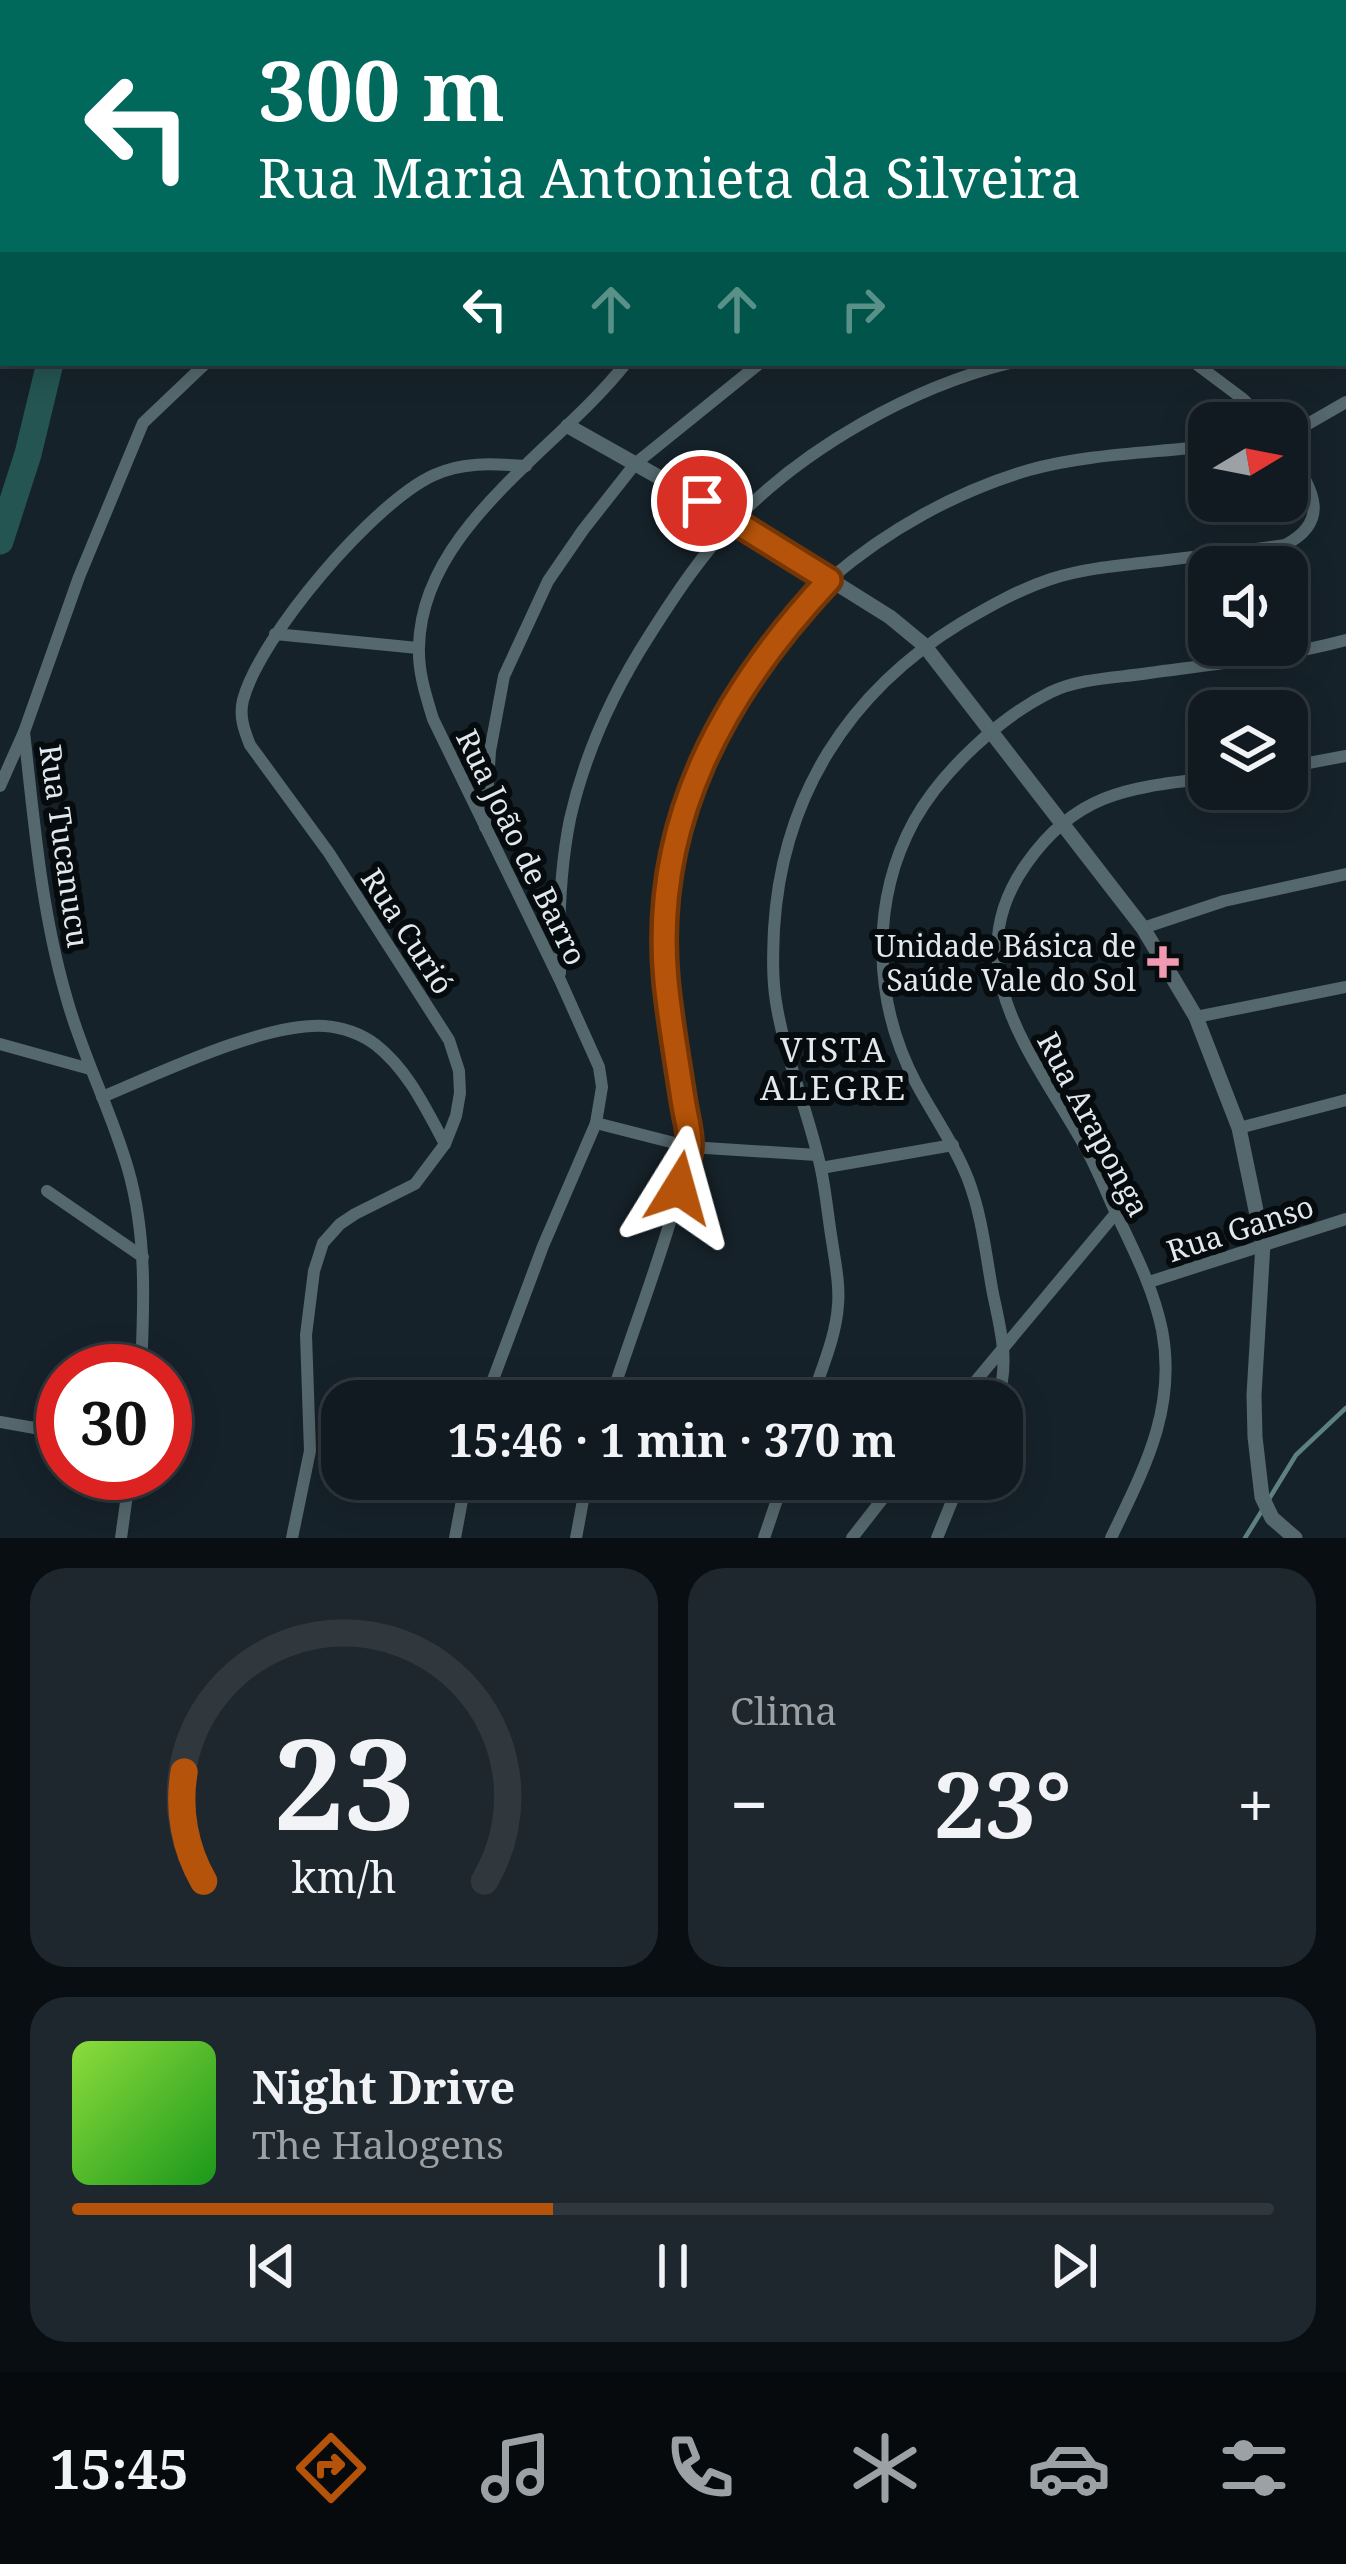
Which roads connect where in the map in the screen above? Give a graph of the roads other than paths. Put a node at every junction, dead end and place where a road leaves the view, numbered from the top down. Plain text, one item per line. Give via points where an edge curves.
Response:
1 (0, 260) edge
2 (0, 312) edge
3 (203, 366) edge
4 (623, 366) edge
5 (756, 366) edge
6 (1001, 366) edge
7 (1199, 366) edge
8 (1246, 402) edge
9 (1346, 402) edge
10 (1308, 424) edge
11 (568, 426) junction
12 (1188, 448) edge
13 (635, 464) junction
14 (526, 466) junction
15 (1308, 487) edge
16 (735, 520) junction
17 (829, 580) junction
18 (275, 634) junction
19 (1346, 640) edge
20 (924, 645) junction
21 (418, 648) junction
22 (24, 732) junction
23 (992, 733) junction
24 (1346, 756) edge
25 (1308, 763) edge
26 (1188, 781) edge
27 (0, 786) edge
28 (1062, 821) junction
29 (484, 828) junction
30 (1346, 874) edge
31 (1143, 928) junction
32 (560, 980) junction
33 (1346, 987) edge
34 (1196, 1017) junction
35 (0, 1044) edge
36 (90, 1069) junction
37 (102, 1097) junction
38 (1346, 1100) edge
39 (596, 1123) junction
40 (1239, 1128) junction
41 (445, 1144) junction
42 (953, 1145) junction
43 (690, 1147) junction
44 (819, 1161) junction
45 (47, 1191) dead end
46 (1116, 1213) junction
47 (1346, 1220) edge
48 (1263, 1244) junction
49 (143, 1257) junction
50 (1149, 1282) junction
51 (141, 1344) edge
52 (1004, 1346) junction
53 (980, 1375) junction
54 (493, 1380) edge
55 (617, 1380) edge
56 (818, 1380) edge
57 (976, 1380) edge
58 (983, 1380) edge
59 (1002, 1380) edge
60 (0, 1422) edge
61 (36, 1428) edge
62 (126, 1500) edge
63 (462, 1500) edge
64 (583, 1500) edge
65 (777, 1500) edge
66 (881, 1500) edge
67 (952, 1500) edge
68 (121, 1538) edge
69 (292, 1538) edge
70 (455, 1538) edge
71 (576, 1538) edge
72 (764, 1538) edge
73 (851, 1538) edge
74 (937, 1538) edge
75 (1111, 1538) edge
76 (1295, 1538) edge

1 - 2 street
3 - 22 street, Rua Tucanucu via 143,423
4 - 11 street, Rua João de Barro
5 - 13 street
6 - 16 street via 870,421 803,462
7 - 8 street
9 - 10 street
11 - 13 street
11 - 14 street, Rua João de Barro
12 - 17 street via 1004,478 915,519
13 - 16 street
13 - 29 street via 548,581 504,676
14 - 18 street, Rua Curió via 468,465 420,482 358,536
14 - 21 street, Rua João de Barro via 443,560
15 - 20 street via 1311,525 1286,545 1057,577
16 - 17 street
16 - 32 street via 689,574 606,711 566,839
17 - 20 street
17 - 43 street via 741,688 680,824 664,947
18 - 21 street
18 - 41 street, Rua Curió via 242,703 243,728 449,1040 460,1093
19 - 23 street via 1068,686
20 - 23 street
20 - 44 street via 830,748 783,854 775,998
21 - 29 street, Rua João de Barro via 433,719
22 - 27 street
22 - 36 street, Rua Tucanucu via 54,948
23 - 28 street
23 - 42 street via 950,769 920,811 884,906 883,964 898,1041
24 - 25 street
26 - 28 street, Rua Araponga via 1118,793
28 - 31 street
28 - 46 street, Rua Araponga via 1011,889 1000,919 999,982 1023,1044
29 - 32 street, Rua João de Barro
30 - 31 street
31 - 34 street
32 - 39 street, Rua João de Barro via 599,1067
33 - 34 street
34 - 40 street
35 - 36 street
36 - 37 street, Rua Tucanucu
37 - 41 street via 248,1040 324,1026 375,1044 416,1090
37 - 49 street, Rua Tucanucu via 128,1168
38 - 40 street
39 - 43 street
39 - 54 street, Rua João de Barro
40 - 48 street
41 - 69 street, Rua Curió via 416,1184 355,1214 323,1243 306,1335 310,1451
42 - 44 street
42 - 52 street via 973,1196
43 - 44 street
43 - 55 street
44 - 56 street via 838,1302
45 - 49 street
46 - 50 street, Rua Araponga
46 - 52 street
47 - 48 street, Rua Ganso
48 - 50 street, Rua Ganso
48 - 76 street via 1255,1437 1262,1497
49 - 51 street, Rua Tucanucu
50 - 75 street, Rua Araponga via 1162,1332 1165,1405
52 - 53 street
52 - 59 street
53 - 57 street
53 - 58 street
60 - 61 street
62 - 68 street
63 - 70 street
64 - 71 street
65 - 72 street
66 - 73 street
67 - 74 street

